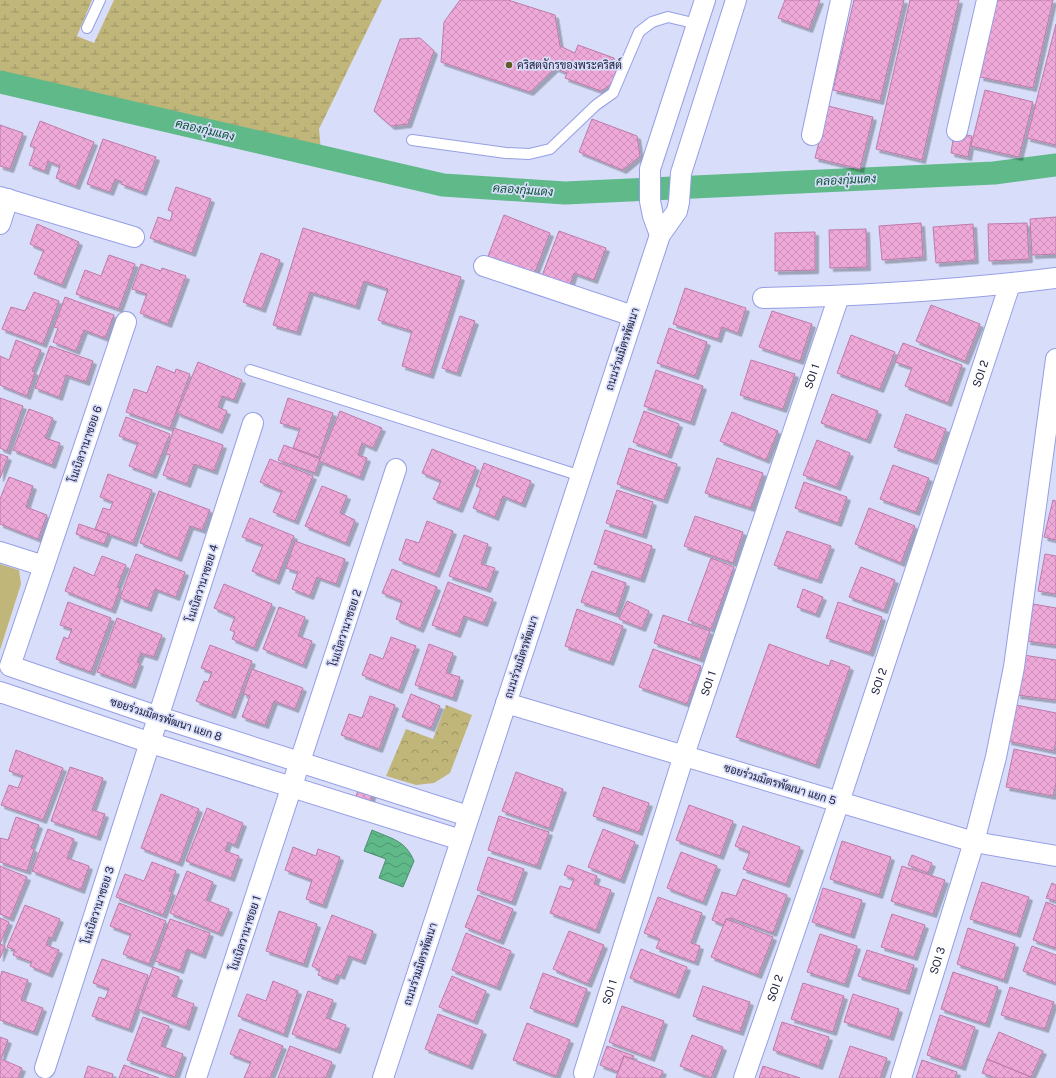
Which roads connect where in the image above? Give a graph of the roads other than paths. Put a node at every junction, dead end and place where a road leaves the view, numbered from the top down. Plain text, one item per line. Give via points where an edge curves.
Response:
1 (100, 0) edge
2 (705, 0) edge
3 (736, 0) edge
4 (841, 0) edge
5 (987, 0) edge
6 (697, 24) junction
7 (87, 28) dead end
8 (957, 131) dead end
9 (812, 135) dead end
10 (412, 140) dead end
11 (4, 198) edge
12 (0, 224) edge
13 (660, 235) junction
14 (134, 237) dead end
15 (484, 266) dead end
16 (1056, 278) edge
17 (1010, 284) junction
18 (839, 296) junction
19 (763, 298) dead end
20 (633, 316) junction
21 (126, 322) dead end
22 (1056, 358) edge
23 (250, 370) dead end
24 (253, 423) dead end
25 (396, 468) dead end
26 (581, 476) junction
27 (0, 552) edge
28 (44, 566) junction
29 (10, 666) junction
30 (0, 693) edge
31 (506, 702) junction
32 (159, 717) junction
33 (151, 742) junction
34 (684, 755) junction
35 (301, 763) junction
36 (293, 787) junction
37 (839, 802) junction
38 (468, 816) junction
39 (461, 840) junction
40 (974, 842) junction
41 (1056, 856) edge
42 (44, 1068) dead end
43 (584, 1073) dead end
44 (386, 1077) edge
45 (196, 1078) edge
46 (744, 1078) edge
47 (901, 1078) edge

1 - 7 lane
2 - 6 street
3 - 13 street, ถนนร่วมมิตรพัฒนา via 681,173 677,211
4 - 9 street
5 - 8 street
6 - 10 lane via 668,17 652,22 639,32 613,93 596,105 550,149 529,154 506,153
6 - 13 street via 650,169 650,201
11 - 12 street
11 - 14 street
13 - 20 street, ถนนร่วมมิตรพัฒนา
15 - 20 street
16 - 17 street
17 - 18 street
17 - 37 street, SOI 2
18 - 19 street
18 - 34 street, SOI 1
20 - 26 street, ถนนร่วมมิตรพัฒนา
21 - 28 street, โนเบิลวานาซอย 6
22 - 40 street, SOI 3 via 1014,667 996,757
23 - 26 lane
24 - 32 street, โนเบิลวานาซอย 4
25 - 35 street, โนเบิลวานาซอย 2
26 - 31 street, ถนนร่วมมิตรพัฒนา
27 - 28 street
28 - 29 street
29 - 30 street
29 - 32 street, ซอยร่วมมิตรพัฒนา แยก 8
30 - 33 street
31 - 34 street, ซอยร่วมมิตรพัฒนา แยก 5
31 - 38 street, ถนนร่วมมิตรพัฒนา
32 - 33 street, โนเบิลวานาซอย 4
32 - 35 street, ซอยร่วมมิตรพัฒนา แยก 8
33 - 36 street
33 - 42 street, โนเบิลวานาซอย 3
34 - 37 street, ซอยร่วมมิตรพัฒนา แยก 5
34 - 43 street, SOI 1
35 - 36 street, โนเบิลวานาซอย 2
35 - 38 street, ซอยร่วมมิตรพัฒนา แยก 8
36 - 39 street
36 - 45 street, โนเบิลวานาซอย 1
37 - 40 street, ซอยร่วมมิตรพัฒนา แยก 5
37 - 46 street, SOI 2
38 - 39 street, ถนนร่วมมิตรพัฒนา
39 - 44 street, ถนนร่วมมิตรพัฒนา
40 - 41 street, ซอยร่วมมิตรพัฒนา แยก 5
40 - 47 street, SOI 3

